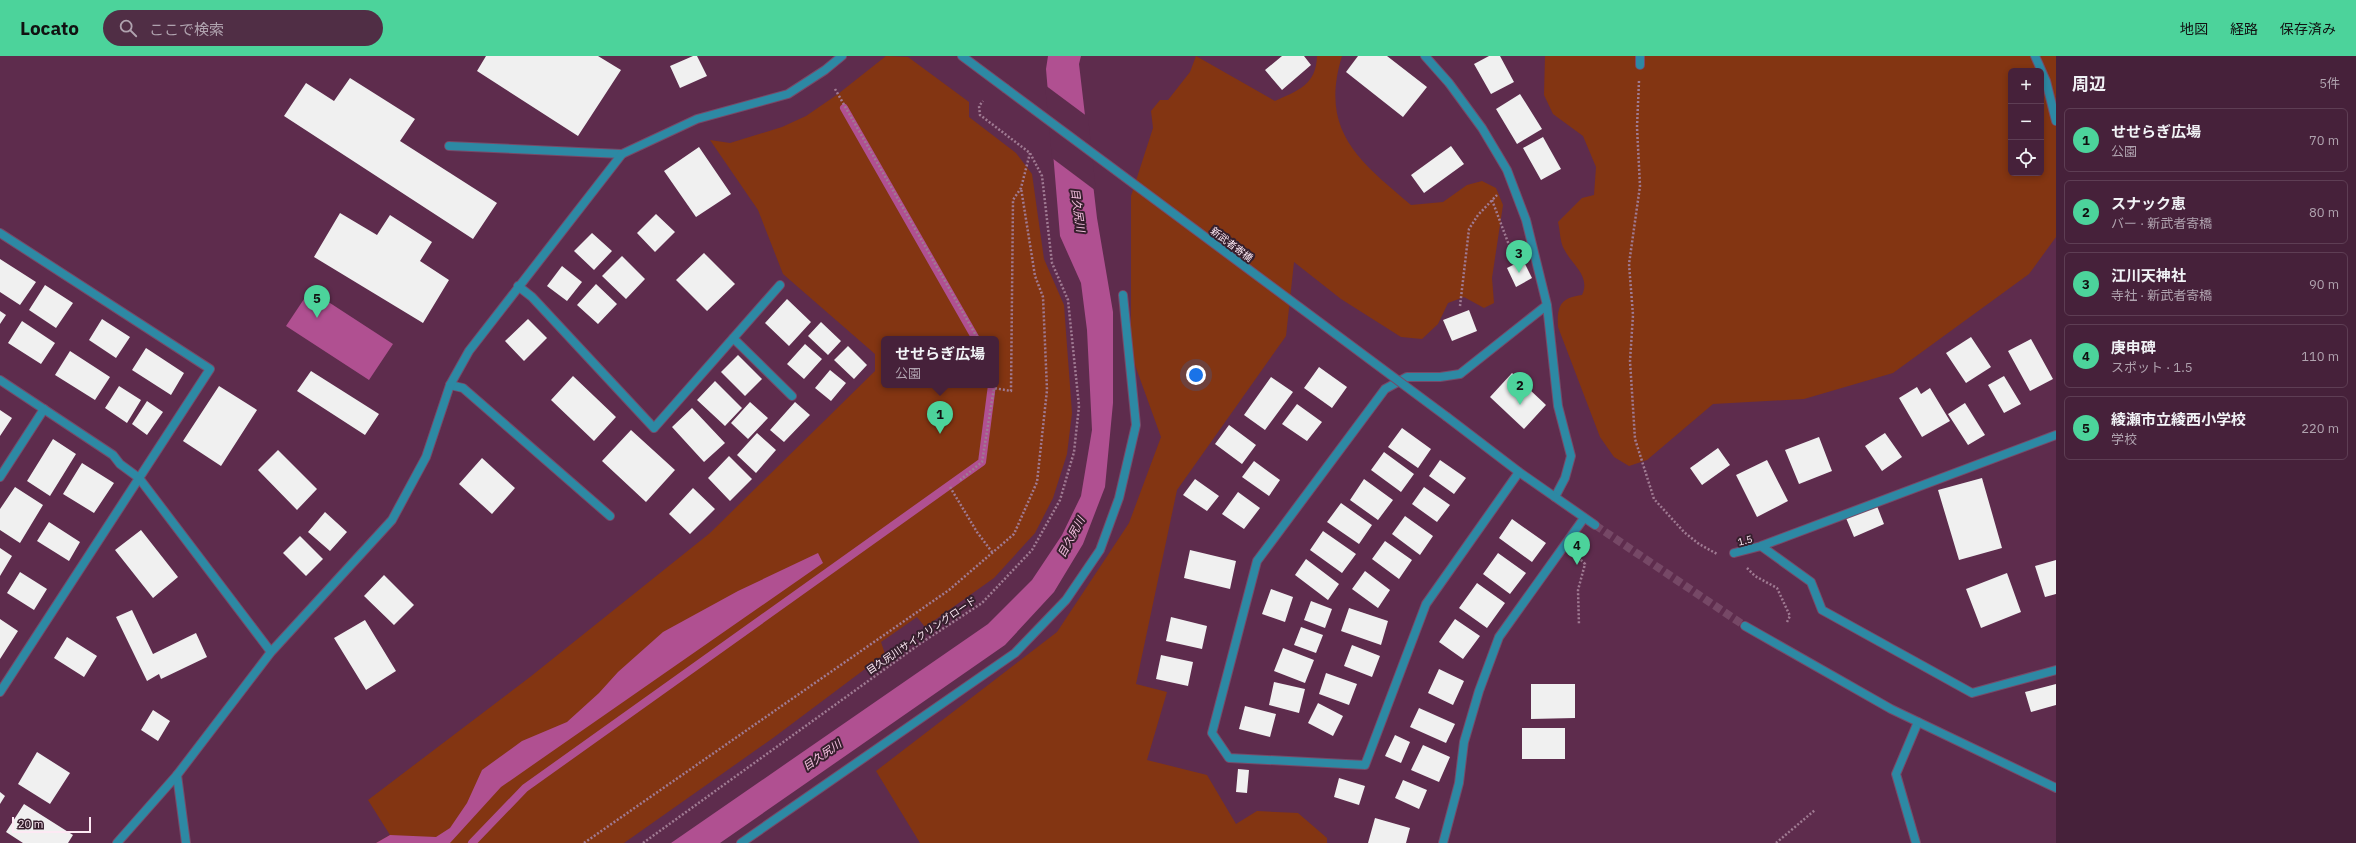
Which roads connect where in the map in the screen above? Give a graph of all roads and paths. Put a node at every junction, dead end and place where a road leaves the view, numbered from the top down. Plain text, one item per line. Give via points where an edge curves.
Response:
1 (842, 56) edge
2 (962, 56) edge
3 (1425, 56) edge
4 (2035, 56) edge
5 (1640, 60) edge
6 (835, 89) dead end
7 (983, 101) dead end
8 (2056, 121) edge
9 (449, 146) dead end
10 (1030, 153) junction
11 (622, 154) junction
12 (1512, 184) junction
13 (1021, 188) junction
14 (1492, 200) junction
15 (0, 233) edge
16 (1515, 261) dead end
17 (780, 285) dead end
18 (518, 286) junction
19 (1123, 295) dead end
20 (1547, 305) junction
21 (1460, 306) dead end
22 (976, 336) edge
23 (733, 338) junction
24 (0, 380) edge
25 (450, 385) junction
26 (994, 388) edge
27 (999, 388) edge
28 (792, 396) dead end
29 (44, 409) junction
30 (2056, 435) edge
31 (1520, 472) junction
32 (0, 477) edge
33 (139, 478) junction
34 (960, 480) dead end
35 (950, 487) dead end
36 (1555, 497) junction
37 (610, 516) dead end
38 (1584, 518) junction
39 (1595, 525) tunnel mouth
40 (1761, 546) junction
41 (992, 552) junction
42 (1734, 553) junction
43 (1585, 564) dead end
44 (1787, 622) dead end
45 (1579, 625) dead end
46 (1744, 626) tunnel mouth
47 (271, 652) junction
48 (2056, 670) edge
49 (0, 692) edge
50 (1918, 722) junction
51 (177, 775) junction
52 (2056, 788) edge
53 (1815, 810) dead end
54 (117, 843) edge
55 (186, 843) edge
56 (584, 843) edge
57 (643, 843) edge
58 (741, 843) edge
59 (1444, 843) edge
60 (1776, 843) edge
61 (1916, 843) edge

1 - 11 street via 788,94 697,120
2 - 31 street, 新武者寄橋, bridge
3 - 12 street via 1449,83 1482,128 1507,170
4 - 8 street via 2046,81
5 - 42 path via 1637,127 1640,186 1629,264 1633,315 1630,368 1635,439 1654,499 1666,514 1699,544 1716,554
6 - 22 path
7 - 10 path, 目久尻川サイクリングロード via 979,106 980,115
9 - 11 street
10 - 13 path
10 - 57 path, 目久尻川サイクリングロード via 1042,176 1052,263 1068,300 1079,406 1074,452 1060,500 1032,550 982,603 921,643
11 - 18 street
12 - 14 path
12 - 20 street via 1526,220
13 - 27 path via 1013,200 1010,391
13 - 41 path via 1035,276 1042,297 1047,390 1037,482 1014,534
14 - 16 path
14 - 21 path via 1478,214 1469,229
15 - 33 street via 210,369
17 - 23 street
18 - 23 street via 532,297 654,428
18 - 25 street via 469,352
19 - 58 street via 1136,425 1119,498 1100,550 1066,600 1015,653
20 - 31 street via 1460,374 1407,377 1384,389 1257,561 1212,733 1229,758 1365,765 1426,604
20 - 36 street via 1558,406 1571,456 1565,478
23 - 28 street
24 - 29 street
25 - 37 street via 463,388
25 - 47 street via 426,457 392,520
26 - 34 path via 982,462
29 - 32 street
29 - 33 street via 113,456
30 - 40 street, 1.5
31 - 36 street, 新武者寄橋
33 - 47 street
33 - 49 street
35 - 41 path
36 - 38 street, 新武者寄橋
38 - 39 street, 新武者寄橋
38 - 59 street via 1499,637 1464,742 1460,783
40 - 42 street, 1.5
40 - 48 street via 1811,582 1822,610 1972,693
41 - 56 path via 949,590
42 - 44 path via 1755,576 1777,588 1790,616
43 - 45 path via 1578,590
46 - 50 street
47 - 51 street
50 - 52 street
50 - 61 street via 1896,774
51 - 54 street
51 - 55 street
53 - 60 path

